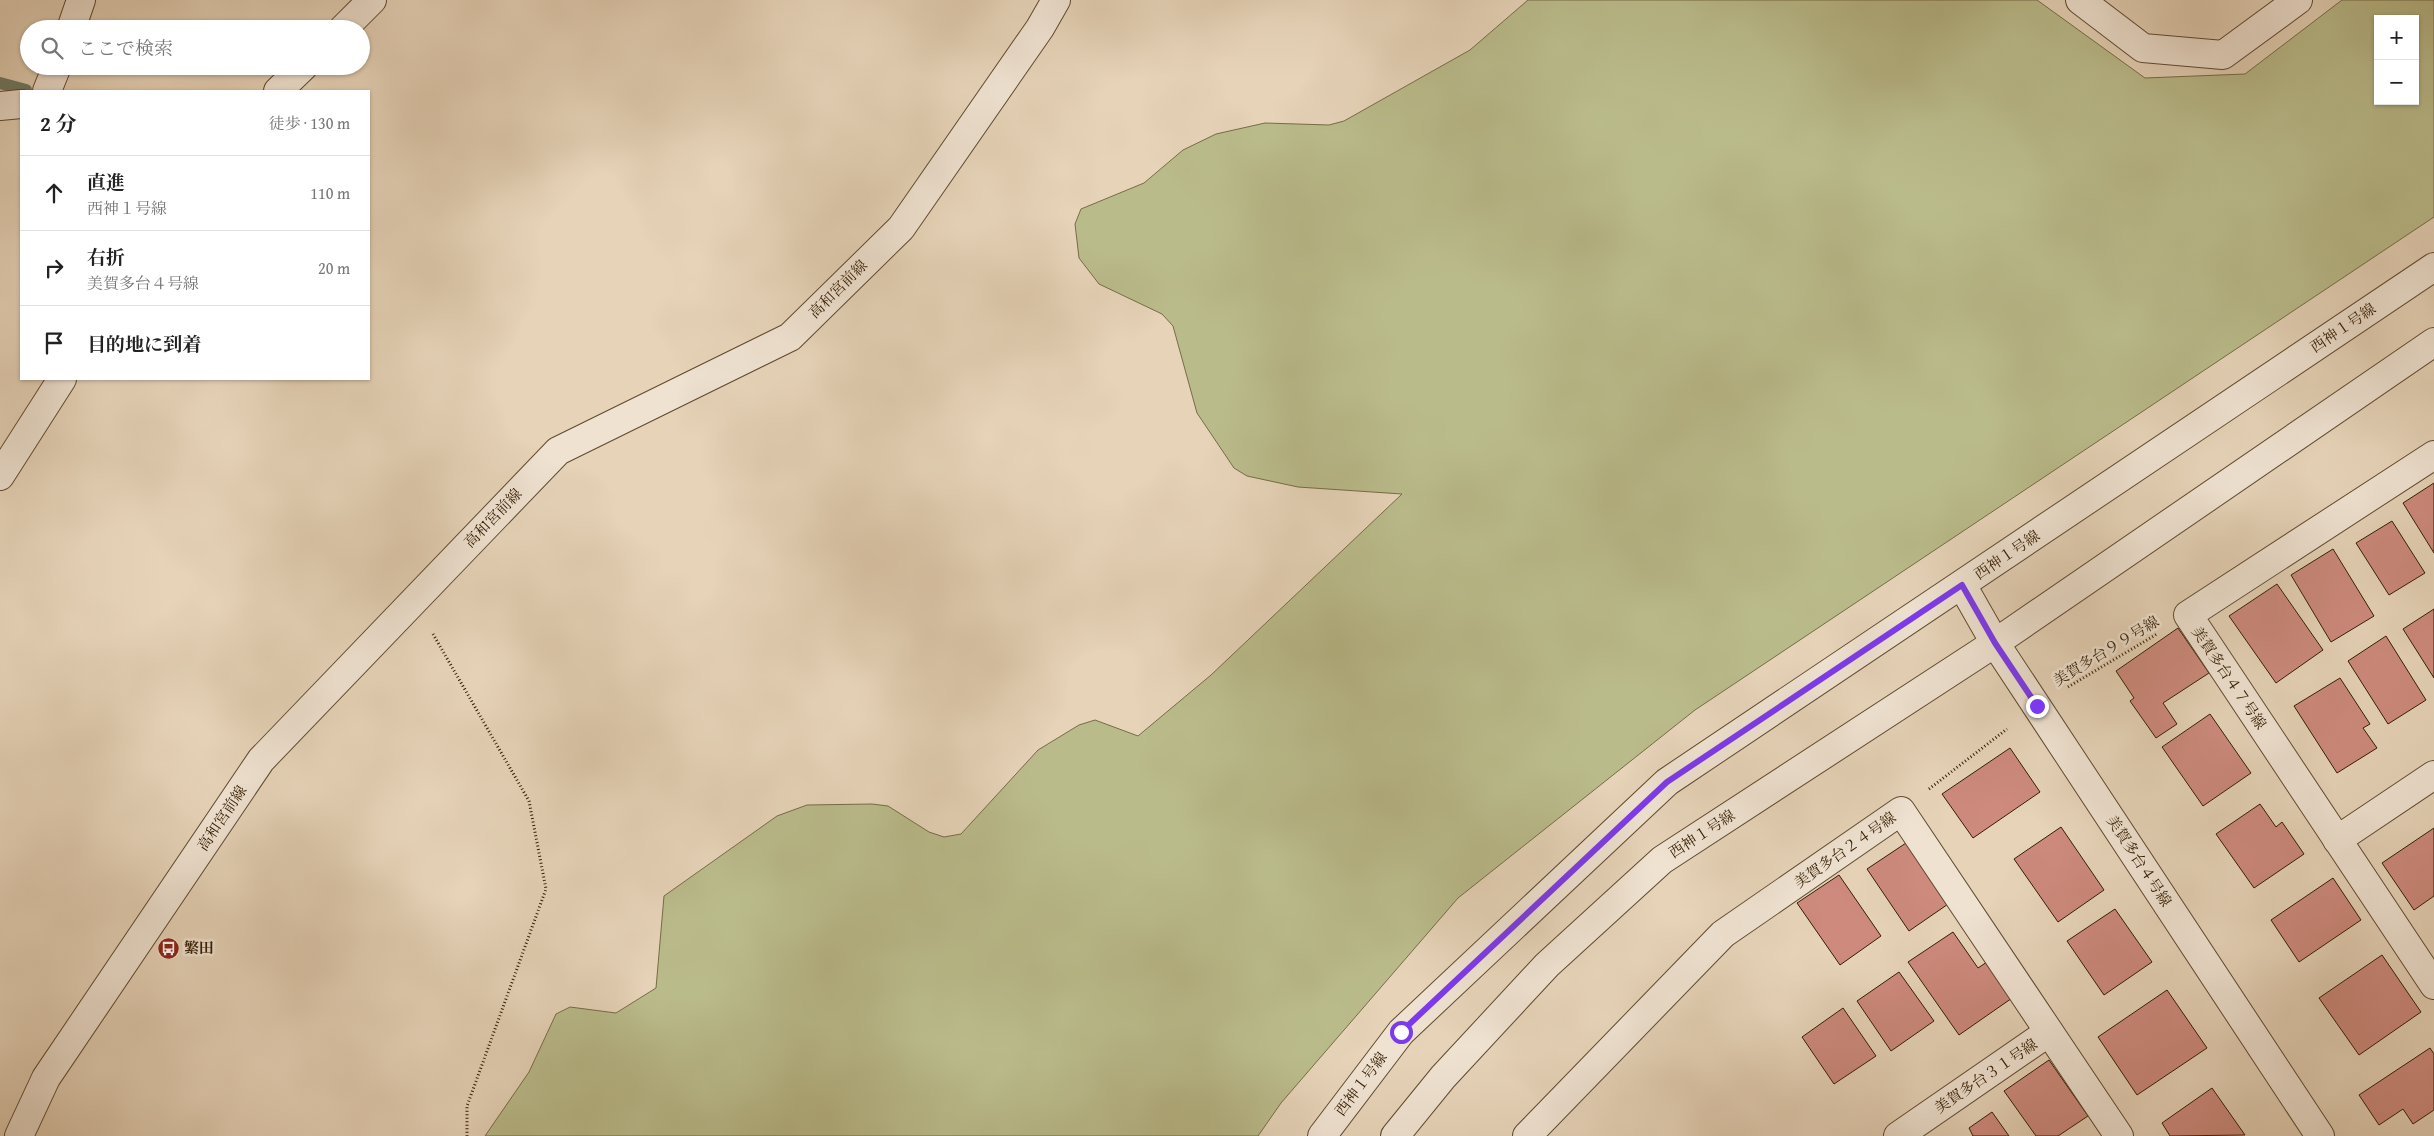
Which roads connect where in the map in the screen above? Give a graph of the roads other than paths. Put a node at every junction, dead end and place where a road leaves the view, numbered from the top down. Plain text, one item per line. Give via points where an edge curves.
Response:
1 (81, 0) edge
2 (372, 0) edge
3 (1056, 0) edge
4 (2080, 0) edge
5 (2298, 0) edge
6 (74, 20) edge
7 (352, 20) edge
8 (53, 75) edge
9 (295, 75) edge
10 (47, 90) edge
11 (279, 90) edge
12 (20, 104) edge
13 (0, 106) edge
14 (2434, 267) edge
15 (2434, 342) edge
16 (61, 380) edge
17 (2434, 455) edge
18 (0, 476) edge
19 (1962, 585) junction
20 (1995, 643) junction
21 (2434, 775) edge
22 (2337, 840) junction
23 (2434, 985) edge
24 (2049, 1032) junction
25 (18, 1136) edge
26 (1322, 1136) edge
27 (1395, 1136) edge
28 (1527, 1136) edge
29 (1898, 1136) edge
30 (2119, 1136) edge
31 (2320, 1136) edge

1 - 6 street
2 - 7 street
3 - 25 street, 高和宮前線 via 1040,28 901,228 790,337 558,451 261,760 46,1078
4 - 5 street via 2143,48 2223,55
8 - 10 street
9 - 11 street
12 - 13 street
14 - 19 street, 西神１号線
15 - 20 street, 西神１号線
16 - 18 street
17 - 22 street, 美賀多台４７号線 via 2188,615
19 - 20 street, 美賀多台４号線
19 - 26 street, 西神１号線 via 1667,782 1401,1032
20 - 27 street, 西神１号線 via 1662,860 1547,964 1443,1076
20 - 31 street, 美賀多台４号線
21 - 22 street
22 - 23 street, 美賀多台４７号線
24 - 28 street, 美賀多台２４号線 via 1901,811 1724,934
24 - 29 street, 美賀多台３１号線
24 - 30 street, 美賀多台２４号線

